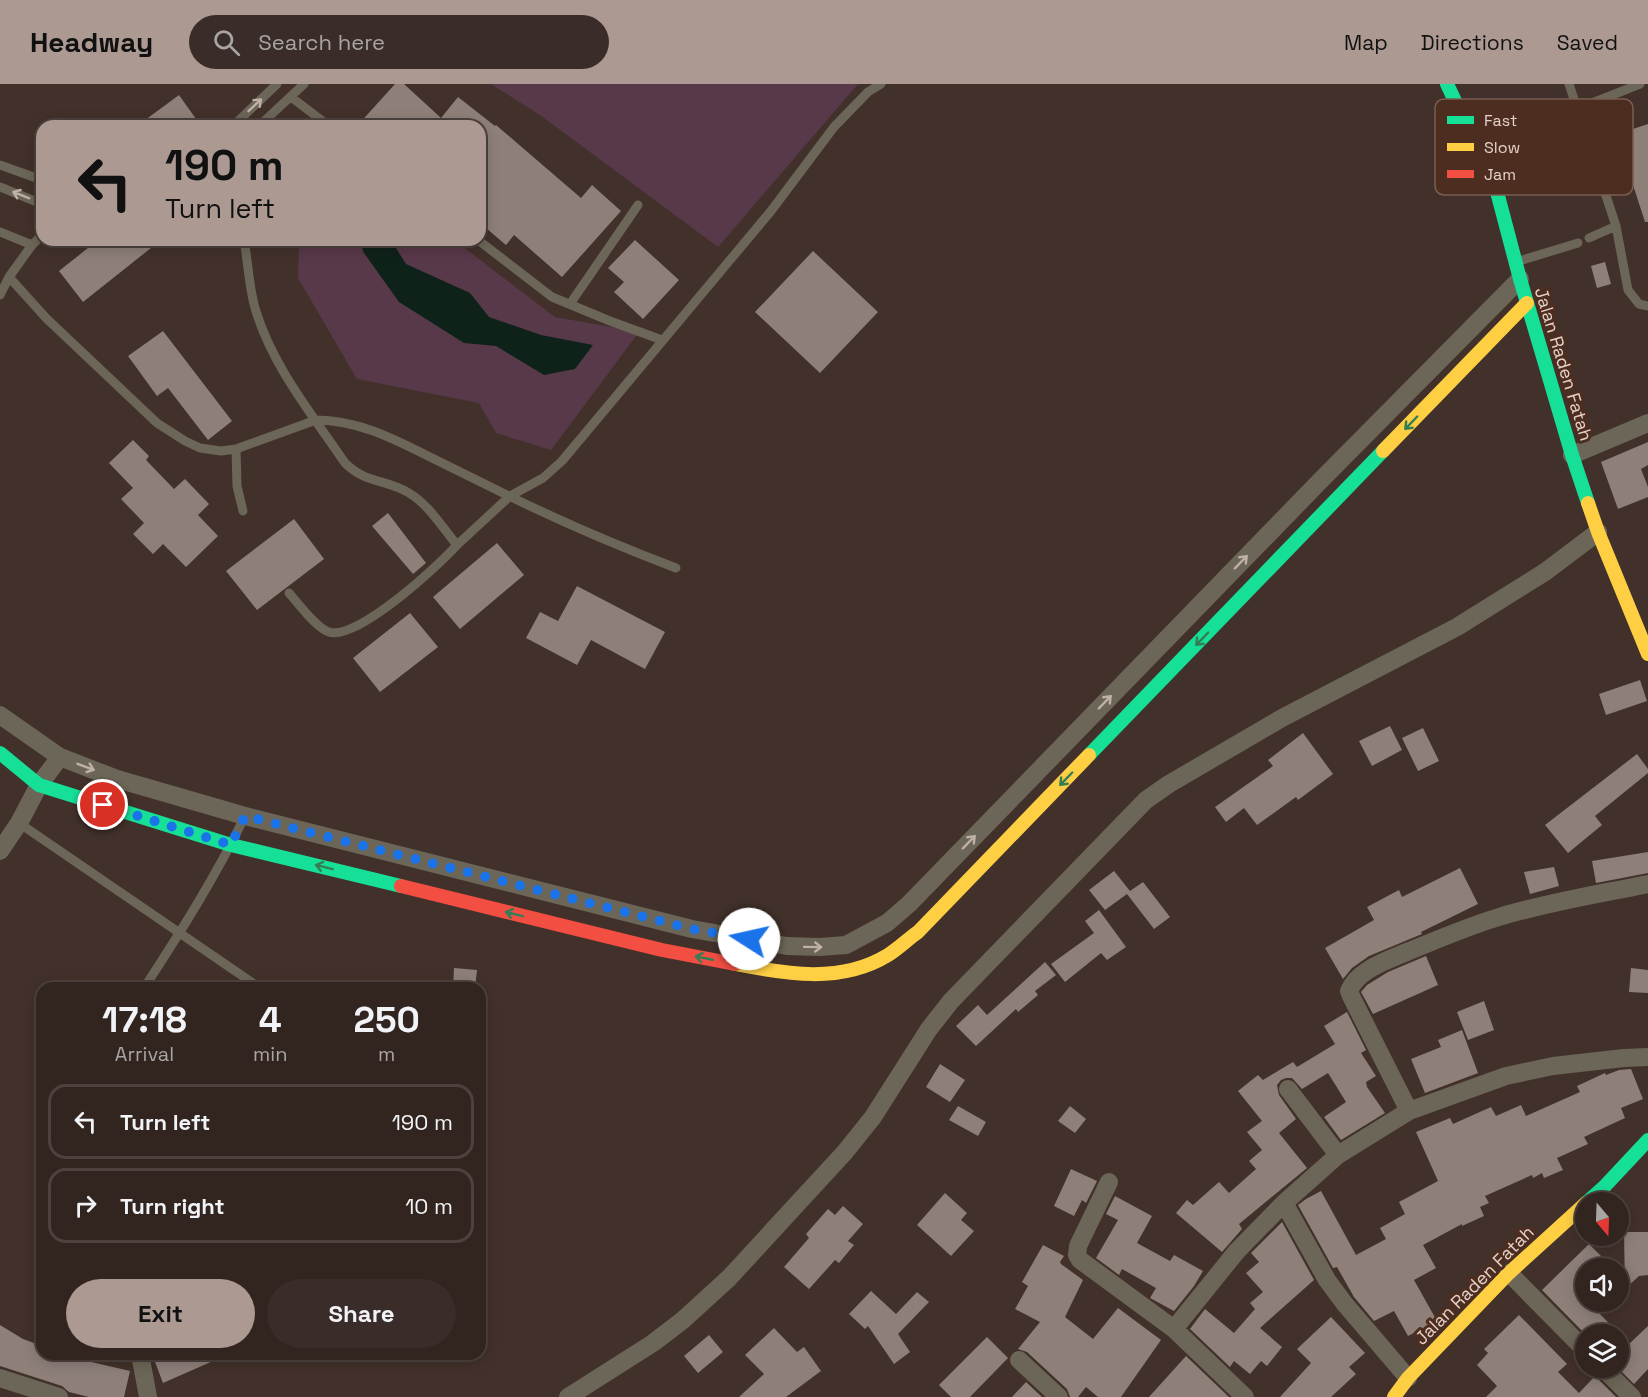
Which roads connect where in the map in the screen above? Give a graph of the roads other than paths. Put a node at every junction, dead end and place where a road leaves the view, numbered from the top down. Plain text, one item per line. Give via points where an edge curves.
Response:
1 (278, 84) edge
2 (304, 84) edge
3 (881, 84) edge
4 (1447, 84) edge
5 (1640, 84) edge
6 (291, 97) junction
7 (1455, 99) edge
8 (1605, 99) edge
9 (239, 120) edge
10 (266, 120) edge
11 (321, 120) edge
12 (0, 165) edge
13 (36, 178) edge
14 (0, 187) edge
15 (1498, 195) edge
16 (1606, 195) edge
17 (36, 202) edge
18 (638, 205) dead end
19 (1616, 226) junction
20 (0, 232) edge
21 (1589, 238) dead end
22 (36, 241) edge
23 (1578, 243) dead end
24 (32, 245) junction
25 (245, 246) edge
26 (486, 246) edge
27 (1518, 271) junction
28 (9, 277) junction
29 (0, 295) edge
30 (1527, 303) junction
31 (570, 304) junction
32 (1648, 306) edge
33 (662, 340) junction
34 (1436, 364) junction
35 (1451, 381) junction
36 (316, 420) junction
37 (1648, 423) edge
38 (236, 449) junction
39 (1572, 455) junction
40 (510, 496) junction
41 (243, 511) dead end
42 (1598, 532) junction
43 (458, 545) junction
44 (676, 568) dead end
45 (289, 593) dead end
46 (1648, 654) edge
47 (0, 715) edge
48 (0, 753) edge
49 (60, 757) junction
50 (39, 785) junction
51 (245, 816) junction
52 (19, 824) junction
53 (231, 845) junction
54 (0, 851) edge
55 (1648, 884) edge
56 (180, 933) junction
57 (148, 982) edge
58 (251, 982) edge
59 (1648, 1058) edge
60 (1288, 1089) dead end
61 (1409, 1111) junction
62 (1648, 1140) edge
63 (1338, 1155) junction
64 (1108, 1182) dead end
65 (1598, 1192) edge
66 (1284, 1203) junction
67 (1575, 1213) edge
68 (1509, 1273) junction
69 (1174, 1329) junction
70 (1575, 1340) edge
71 (142, 1360) edge
72 (1018, 1360) dead end
73 (0, 1378) edge
74 (1408, 1378) junction
75 (1617, 1378) edge
76 (1643, 1396) edge
77 (59, 1397) edge
78 (148, 1397) edge
79 (568, 1397) edge
80 (1059, 1397) edge
81 (1245, 1397) edge
82 (1394, 1397) edge

9 -> 1 lane
2 - 6 lane
3 - 33 lane via 849,111
4 - 7 main road, Jalan Raden Fatah
5 - 8 lane
6 - 10 lane
6 - 11 lane
12 - 13 lane
17 -> 14 lane
15 - 27 main road, Jalan Raden Fatah
16 - 19 lane
18 - 31 lane
19 - 21 lane
19 - 32 lane via 1628,290 1639,304
20 - 24 lane
22 - 24 lane
23 - 27 lane
24 - 28 lane
25 - 36 lane via 264,335 280,367
26 - 31 lane via 552,297
27 - 30 main road, Jalan Raden Fatah
27 - 34 street
28 - 29 lane
28 - 38 lane via 46,318 157,423 200,448
30 - 35 main road
30 - 39 main road, Jalan Raden Fatah
31 - 33 lane
33 - 40 lane via 562,461 543,478
34 - 35 street
51 -> 34 street via 692,929 787,946 846,945 887,923 909,904
35 -> 53 main road via 918,932 888,955 870,963 826,975 786,974 662,950
36 - 38 lane
36 - 40 lane via 349,423 382,434
36 - 43 lane via 355,472 411,494
37 - 39 street
38 - 41 lane via 237,486
39 - 42 main road, Jalan Raden Fatah
40 - 43 lane
40 - 44 lane
42 - 46 main road, Jalan Raden Fatah
42 - 79 street via 1545,572 1457,627 1281,718 1146,800 951,1000 873,1117 729,1278 653,1343
43 - 45 lane via 378,614 340,633 318,626
47 - 49 street
48 - 50 main road
49 - 50 street
49 -> 51 street via 117,779
50 - 52 street
50 - 53 main road
51 - 53 lane
52 - 54 street
52 - 56 lane
53 - 56 lane
55 - 61 street via 1500,916 1381,963 1352,983 1351,996
56 - 57 lane
56 - 58 lane
59 - 61 street via 1574,1064 1506,1076
60 - 63 street
61 - 63 street
62 - 65 main road, Jalan Raden Fatah
63 - 66 street
64 - 69 street via 1077,1255
66 - 69 street via 1237,1251
66 - 74 street via 1327,1280
67 - 68 main road, Jalan Raden Fatah
68 - 70 street
68 - 74 main road, Jalan Raden Fatah
69 - 81 street
71 - 78 street
72 - 80 street
73 - 77 street
74 - 82 main road, Jalan Raden Fatah
75 - 76 street

